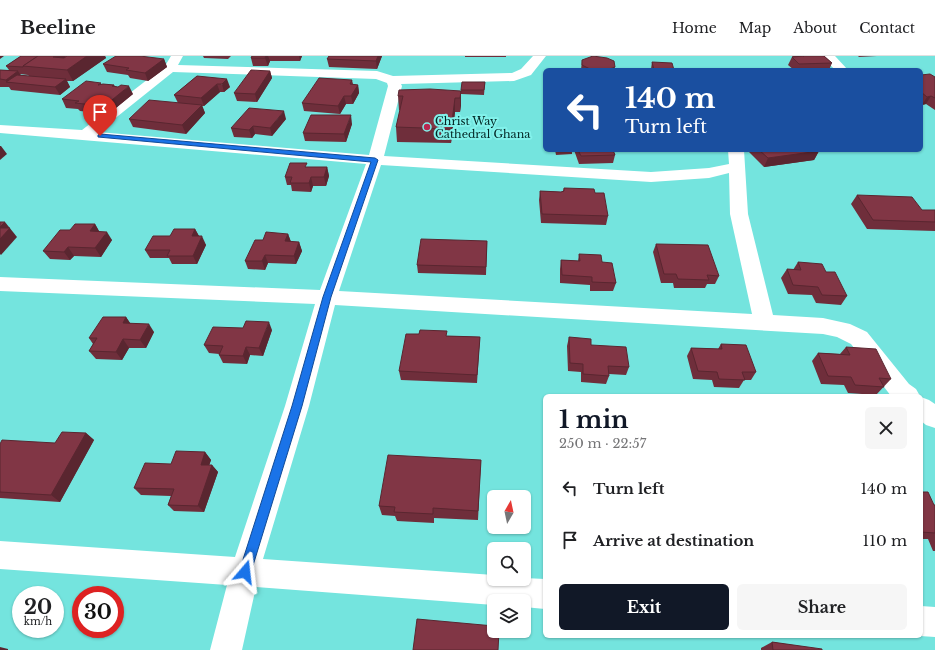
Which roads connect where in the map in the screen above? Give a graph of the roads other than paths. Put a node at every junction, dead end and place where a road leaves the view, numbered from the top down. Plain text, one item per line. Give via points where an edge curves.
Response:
1 (540, 56) edge
2 (828, 56) edge
3 (174, 62) edge
4 (840, 68) edge
5 (392, 80) junction
6 (0, 130) edge
7 (85, 134) junction
8 (737, 158) edge
9 (375, 160) junction
10 (0, 284) edge
11 (327, 297) junction
12 (764, 323) junction
13 (906, 394) edge
14 (923, 409) edge
15 (935, 418) edge
16 (0, 555) edge
17 (245, 572) junction
18 (543, 594) edge
19 (923, 621) edge
20 (935, 622) edge
21 (226, 650) edge

1 - 5 street via 526,72 514,77
2 - 4 street
3 - 5 street via 313,74 377,75
3 - 7 street
5 - 9 street via 395,86
6 - 7 street
7 - 9 street
8 - 9 street via 710,173 651,177
8 - 12 street via 739,214
9 - 11 street
10 - 11 street
11 - 12 street
11 - 17 street via 297,406
12 - 13 street via 823,326 842,330 859,338
14 - 15 street
16 - 17 street
17 - 18 street
17 - 21 street
19 - 20 street

